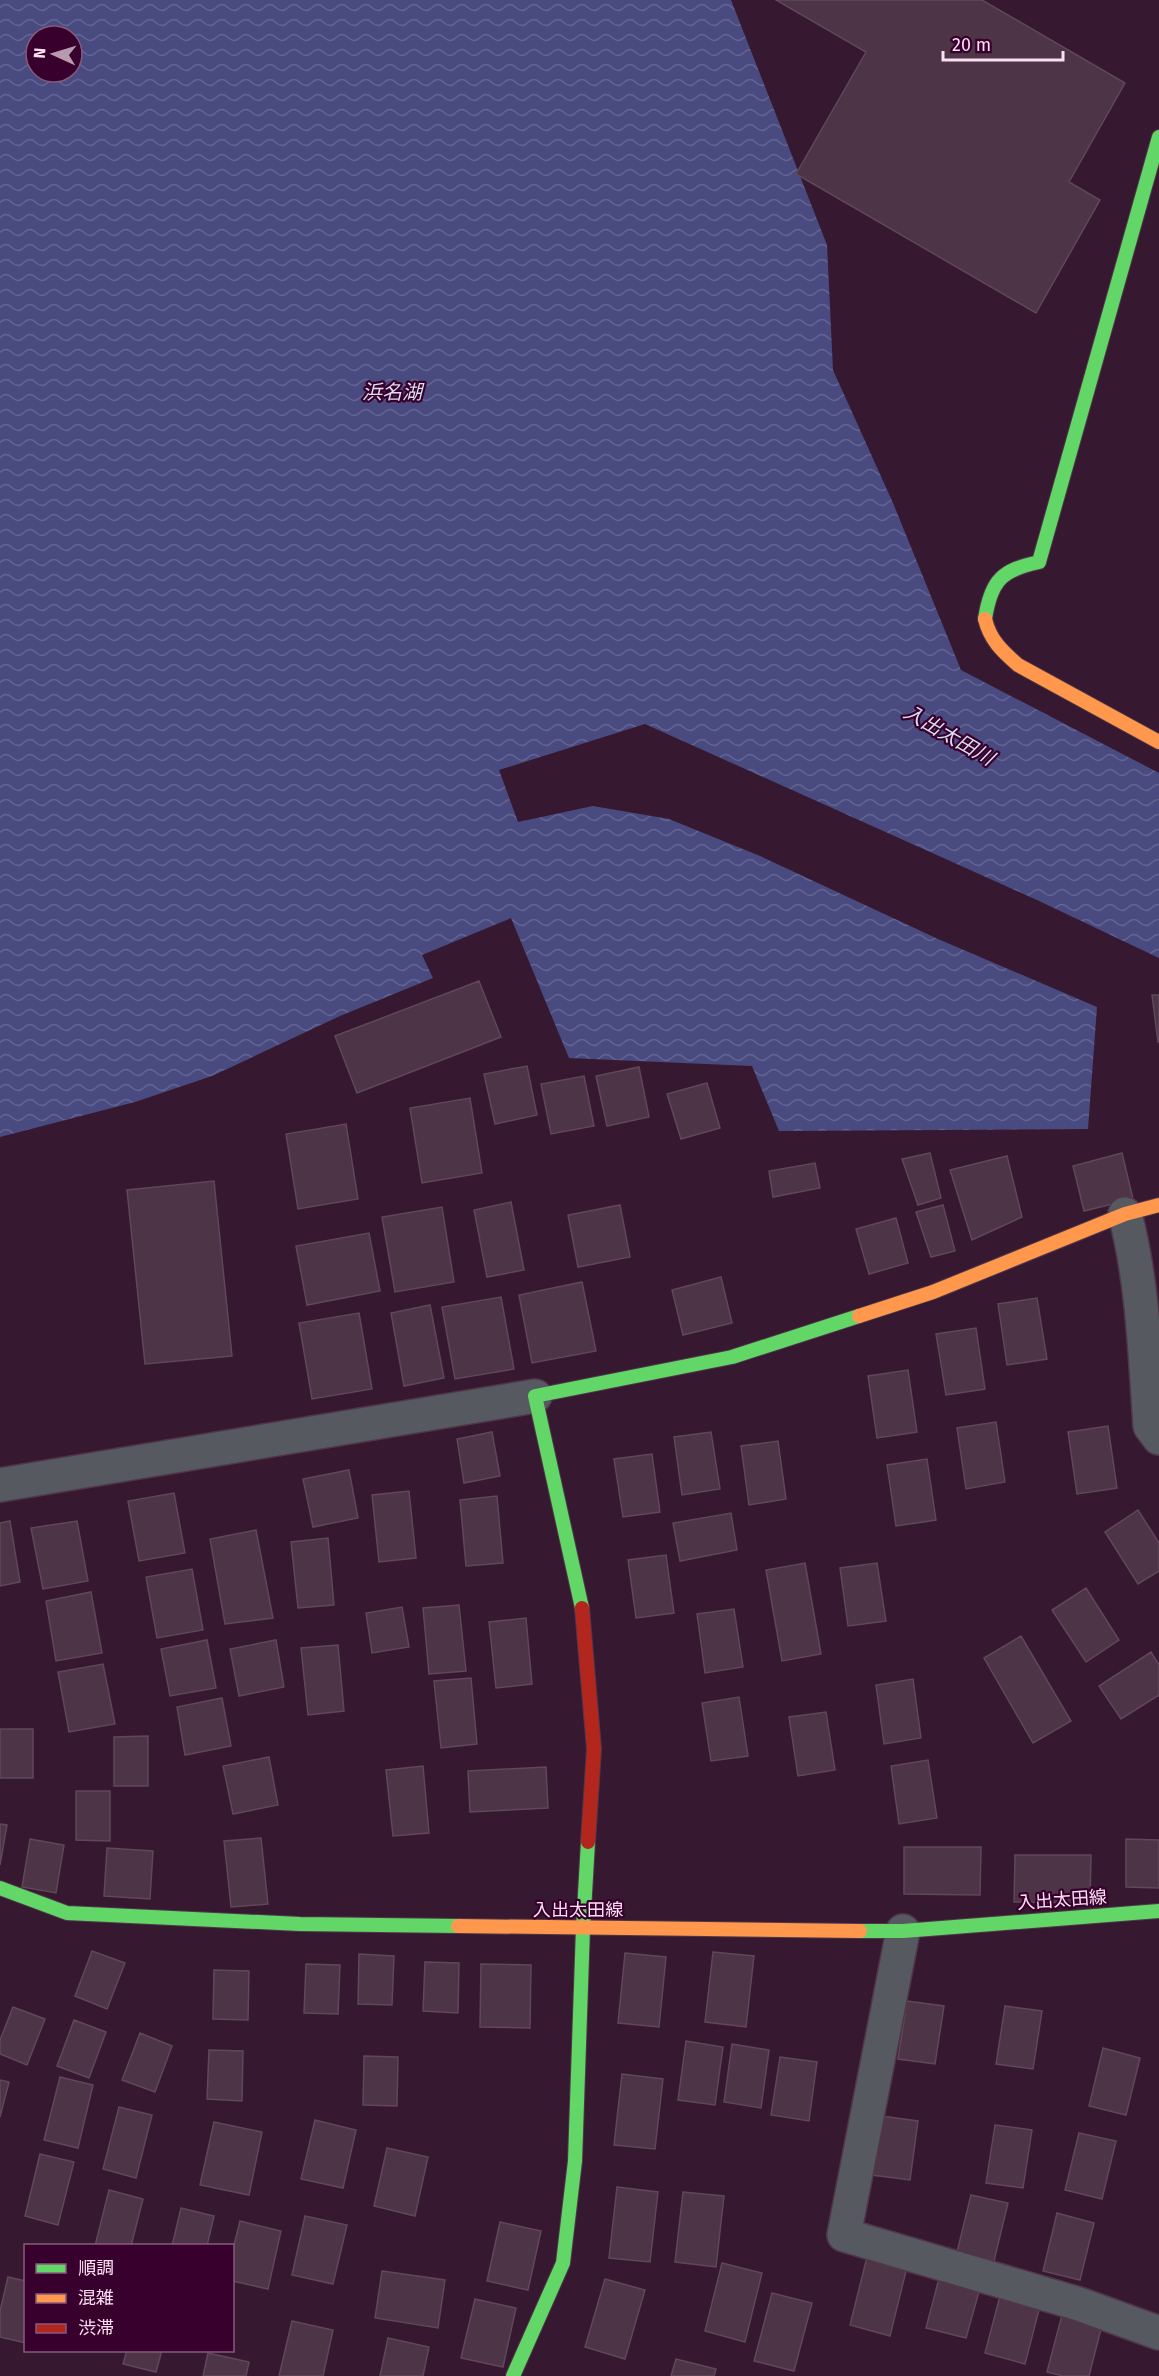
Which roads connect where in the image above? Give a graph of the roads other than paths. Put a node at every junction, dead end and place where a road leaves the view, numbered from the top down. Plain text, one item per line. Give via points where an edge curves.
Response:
1 (1159, 137) edge
2 (1159, 742) edge
3 (1159, 1205) edge
4 (1125, 1214) junction
5 (535, 1395) junction
6 (1159, 1438) edge
7 (0, 1485) edge
8 (0, 1888) edge
9 (1159, 1911) edge
10 (583, 1928) junction
11 (903, 1931) junction
12 (1159, 2333) edge
13 (513, 2376) edge

1 - 2 street via 1039,562 1009,568 992,588 983,611 989,635 1003,654 1028,672
3 - 4 street
4 - 5 street via 933,1292 732,1358
4 - 6 street via 1141,1300 1150,1426
5 - 7 street
5 - 10 street via 583,1614 594,1749
8 - 10 street, 入出太田線 via 67,1913 300,1924
9 - 11 street, 入出太田線
10 - 11 street, 入出太田線
10 - 13 street via 575,2162 563,2263
11 - 12 street via 844,2235 1079,2304

